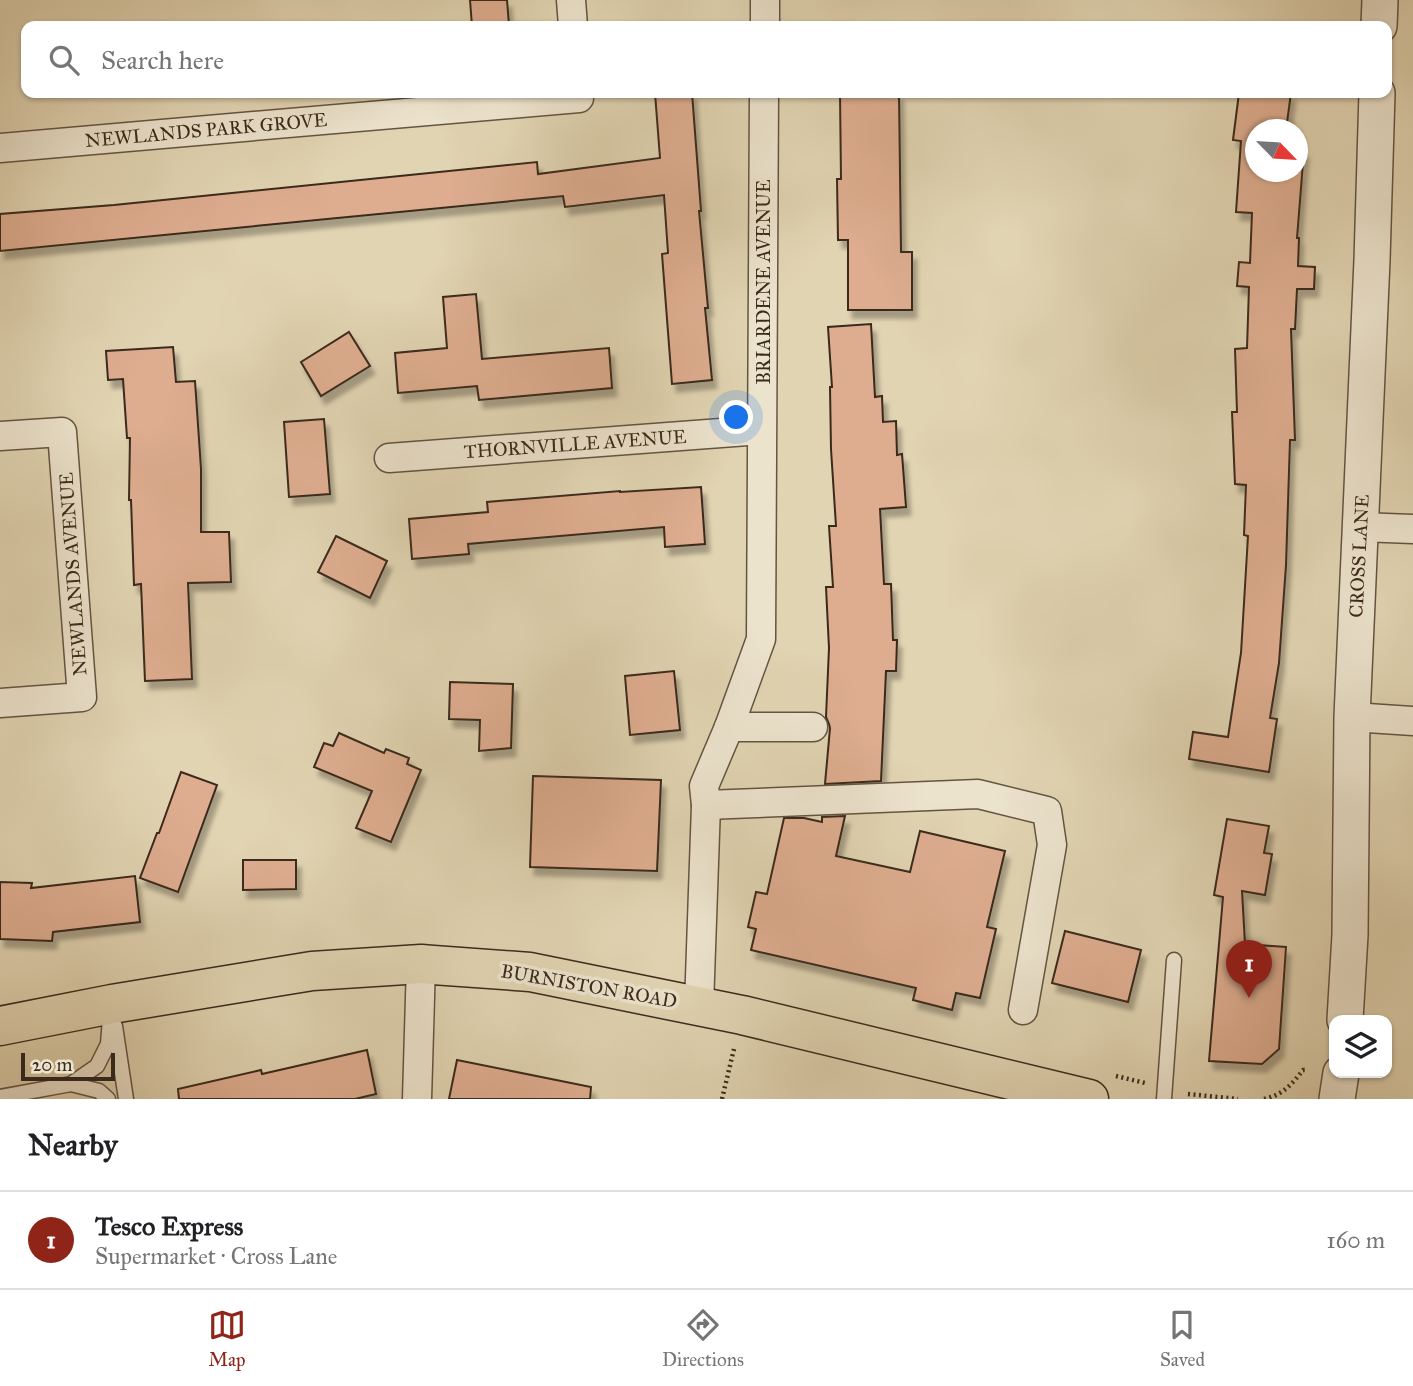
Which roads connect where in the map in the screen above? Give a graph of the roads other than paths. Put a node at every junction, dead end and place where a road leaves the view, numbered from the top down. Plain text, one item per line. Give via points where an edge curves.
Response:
1 (571, 0) edge
2 (765, 0) edge
3 (1380, 0) edge
4 (573, 21) edge
5 (765, 21) edge
6 (1379, 21) edge
7 (546, 98) edge
8 (764, 98) edge
9 (1377, 98) edge
10 (0, 148) edge
11 (761, 430) junction
12 (0, 436) edge
13 (389, 458) dead end
14 (1360, 527) junction
15 (1413, 529) edge
16 (0, 703) edge
17 (1352, 717) junction
18 (1413, 721) edge
19 (729, 727) junction
20 (813, 727) dead end
21 (706, 805) junction
22 (1174, 960) dead end
23 (421, 964) junction
24 (111, 1004) junction
25 (699, 1006) junction
26 (1023, 1010) dead end
27 (1345, 1015) edge
28 (0, 1027) edge
29 (71, 1084) junction
30 (998, 1088) edge
31 (0, 1097) edge
32 (108, 1099) edge
33 (126, 1099) edge
34 (416, 1099) edge
35 (1089, 1099) edge
36 (1164, 1099) edge

1 - 4 street
2 - 5 street
3 - 6 street
7 - 10 street, NEWLANDS PARK GROVE
8 - 11 street, BRIARDENE AVENUE
9 - 14 street, CROSS LANE
11 - 13 street, THORNVILLE AVENUE
11 - 19 street, BRIARDENE AVENUE via 761,639
12 - 16 street, NEWLANDS AVENUE via 62,432 82,697
14 - 15 street
14 - 17 street, CROSS LANE
17 - 18 street
17 - 27 street, CROSS LANE
19 - 20 street
19 - 21 street, BRIARDENE AVENUE via 704,786
21 - 25 street, BRIARDENE AVENUE
21 - 26 street via 978,794 1047,811 1052,845
22 - 36 lane
23 - 24 main road, BURNISTON ROAD via 312,971
23 - 25 main road, BURNISTON ROAD via 530,972
23 - 34 street
24 - 28 main road, BURNISTON ROAD
24 - 29 lane via 108,1044 97,1066
24 - 33 lane
25 - 30 main road, BURNISTON ROAD
29 - 31 lane
29 - 32 lane via 99,1091
30 - 35 main road, BURNISTON ROAD

